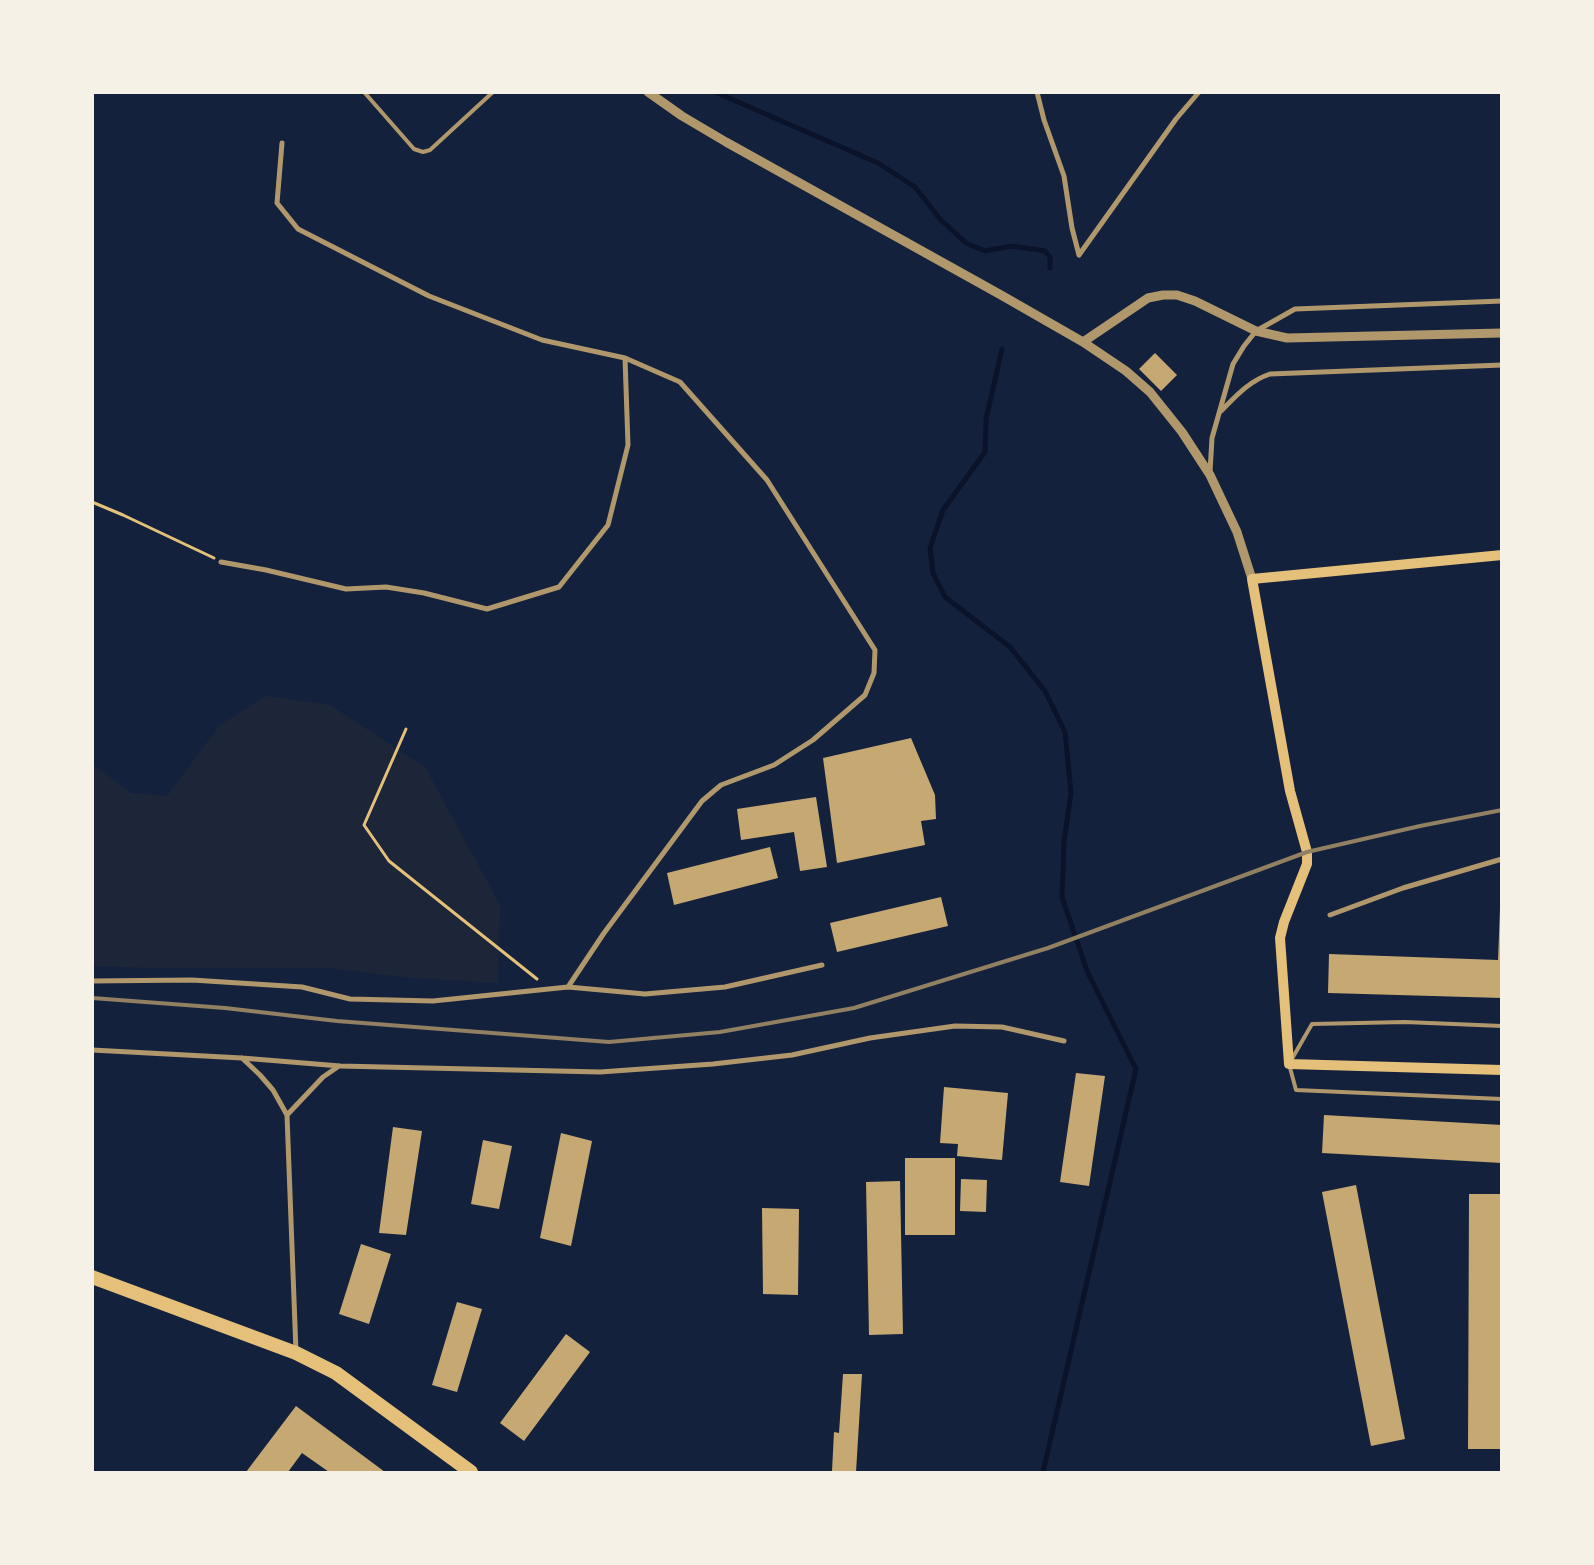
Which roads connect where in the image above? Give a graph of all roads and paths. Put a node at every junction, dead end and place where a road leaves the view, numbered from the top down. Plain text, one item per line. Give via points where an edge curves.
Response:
1 (364, 92) edge
2 (493, 92) edge
3 (648, 92) edge
4 (1037, 92) edge
5 (1199, 92) edge
6 (282, 143) dead end
7 (1502, 302) edge
8 (1256, 331) junction
9 (1502, 333) edge
10 (1083, 342) junction
11 (625, 358) junction
12 (1502, 365) edge
13 (1219, 414) junction
14 (1210, 475) junction
15 (92, 502) edge
16 (1502, 555) edge
17 (221, 562) joint
18 (1252, 579) junction
19 (406, 729) dead end
20 (1502, 859) edge
21 (1330, 915) dead end
22 (822, 965) dead end
23 (92, 981) edge
24 (568, 987) junction
25 (549, 989) junction
26 (1502, 1026) edge
27 (1064, 1041) dead end
28 (92, 1050) edge
29 (242, 1058) junction
30 (1289, 1064) junction
31 (340, 1066) junction
32 (1502, 1070) edge
33 (1502, 1099) edge
34 (287, 1115) junction
35 (92, 1277) edge
36 (296, 1353) junction
37 (471, 1472) edge

1 - 2 lane via 414,149 423,152 430,150
3 - 10 street via 726,142
4 - 5 street via 1064,176 1079,254
6 - 11 street via 277,203 298,229 429,296 542,340
7 - 8 street via 1295,308
8 - 9 street via 1287,338
8 - 10 street via 1195,301 1177,295 1162,295 1148,298
8 - 13 street via 1233,364
10 - 14 street via 1150,392
11 - 17 street via 628,444 608,525 559,587 487,608 386,587 346,589
11 - 24 street via 680,382 767,480 875,650 874,673 865,695 814,740 774,765 721,785 702,801
12 - 13 street via 1270,374 1243,388
13 - 14 street via 1212,438
14 - 18 street via 1237,532
15 - 17 path
16 - 18 main road
18 - 30 main road via 1290,791 1308,864 1280,938
19 - 25 path via 364,825 389,861
20 - 21 street via 1403,888
22 - 24 street via 724,987 645,994
23 - 25 street via 192,980 302,987 350,998 433,1001
24 - 25 street
26 - 30 lane via 1405,1022 1312,1024
27 - 31 street via 1002,1027 955,1026 870,1038 792,1055 600,1072
28 - 29 street
29 - 31 street
29 - 34 street via 273,1090
30 - 32 main road
30 - 33 lane via 1296,1090
31 - 34 street via 323,1078
34 - 36 street
35 - 36 highway
36 - 37 highway via 336,1373

